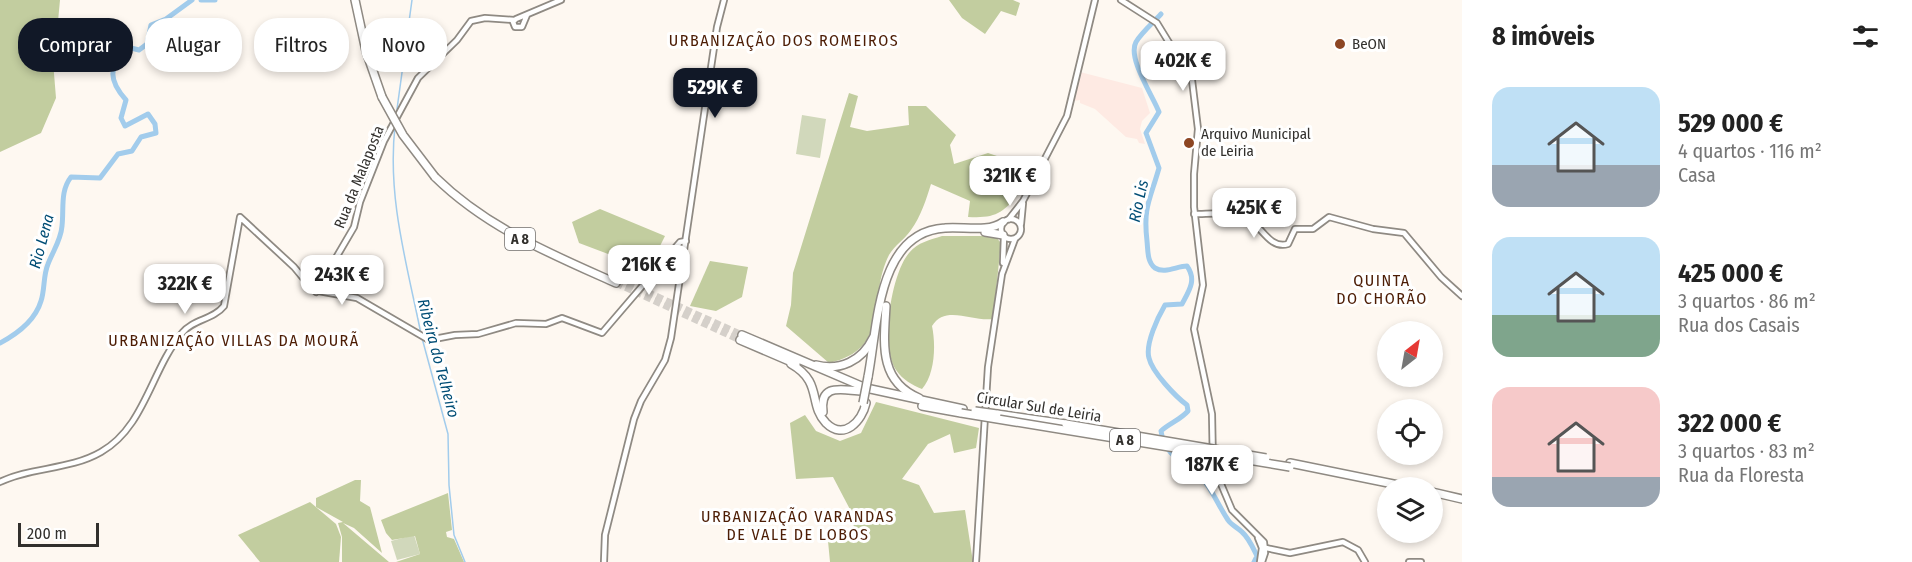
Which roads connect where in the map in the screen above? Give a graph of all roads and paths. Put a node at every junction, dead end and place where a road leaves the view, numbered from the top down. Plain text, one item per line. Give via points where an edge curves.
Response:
1 (357, 0) edge
2 (561, 0) edge
3 (724, 0) edge
4 (1095, 0) edge
5 (1121, 0) edge
6 (522, 20) junction
7 (512, 22) junction
8 (1023, 201) junction
9 (1194, 214) junction
10 (1006, 221) junction
11 (1021, 225) junction
12 (1003, 236) junction
13 (1015, 239) junction
14 (686, 241) junction
15 (1002, 274) junction
16 (617, 281) tunnel mouth
17 (316, 292) junction
18 (1462, 296) edge
19 (885, 306) junction
20 (878, 324) junction
21 (778, 357) junction
22 (795, 359) junction
23 (870, 377) junction
24 (862, 391) junction
25 (865, 403) junction
26 (938, 404) junction
27 (962, 411) junction
28 (1290, 465) junction
29 (1377, 481) edge
30 (0, 482) edge
31 (1377, 484) edge
32 (1443, 497) edge
33 (1462, 501) edge
34 (1264, 548) junction
35 (604, 562) edge
36 (976, 562) edge
37 (1261, 562) edge
38 (1365, 562) edge
39 (1409, 562) edge
40 (1421, 562) edge

1 - 16 highway, A 8, bridge via 366,51 385,96 409,145 437,176 459,199 495,226
2 - 6 main road, Rua da Malaposta
3 - 14 main road
4 - 8 main road via 1067,116
5 - 9 main road via 1157,23 1189,73 1198,129
6 - 7 main road, Rua da Malaposta
6 - 7 main road, Rua da Malaposta via 519,28
7 - 17 main road, Rua da Malaposta via 485,18 471,21 418,78 384,141 354,227
8 - 10 main road
8 - 11 main road
9 - 18 main road via 1244,216 1282,245 1288,244 1296,228 1313,229 1333,217 1404,233
9 - 34 main road via 1203,288 1194,329 1212,414 1214,470 1234,513
10 - 11 main road via 1015,219
10 - 12 main road
10 - 20 highway via 992,227 938,228 909,240 891,265
11 - 13 main road via 1022,232
12 - 13 main road
12 - 15 main road
12 - 19 highway via 990,231 947,231 916,240 897,261
13 - 15 main road
14 - 17 main road via 680,242 602,333 562,318 548,324 516,323 478,334 429,340 357,298
14 - 35 main road via 669,350 634,419 605,535
15 - 36 main road via 986,387
17 - 30 main road via 242,217 224,306 181,333 124,433 90,457
19 - 23 highway
19 - 26 highway via 883,344 891,375 910,394
20 - 22 highway via 867,348 849,363 826,367
20 - 23 highway
21 - 22 highway, Circular Sul de Leiria / A 8 via 741,337
21 - 24 highway, Circular Sul de Leiria / A 8
21 - 25 highway via 809,378 821,416 833,428 855,425 862,417
22 - 26 highway, Circular Sul de Leiria / A 8 via 866,388
23 - 25 highway, bridge
24 - 25 highway via 834,389 825,397 823,409 831,422 844,426 856,420
24 - 27 highway, Circular Sul de Leiria / A 8
26 - 27 highway, Circular Sul de Leiria / A 8
27 - 28 highway, Circular Sul de Leiria / A 8, bridge
28 - 29 highway, Circular Sul de Leiria / A 8
28 - 31 highway, Circular Sul de Leiria / A 8
32 - 33 highway
34 - 37 main road
34 - 38 main road via 1289,553 1343,542 1358,550
39 - 40 main road

